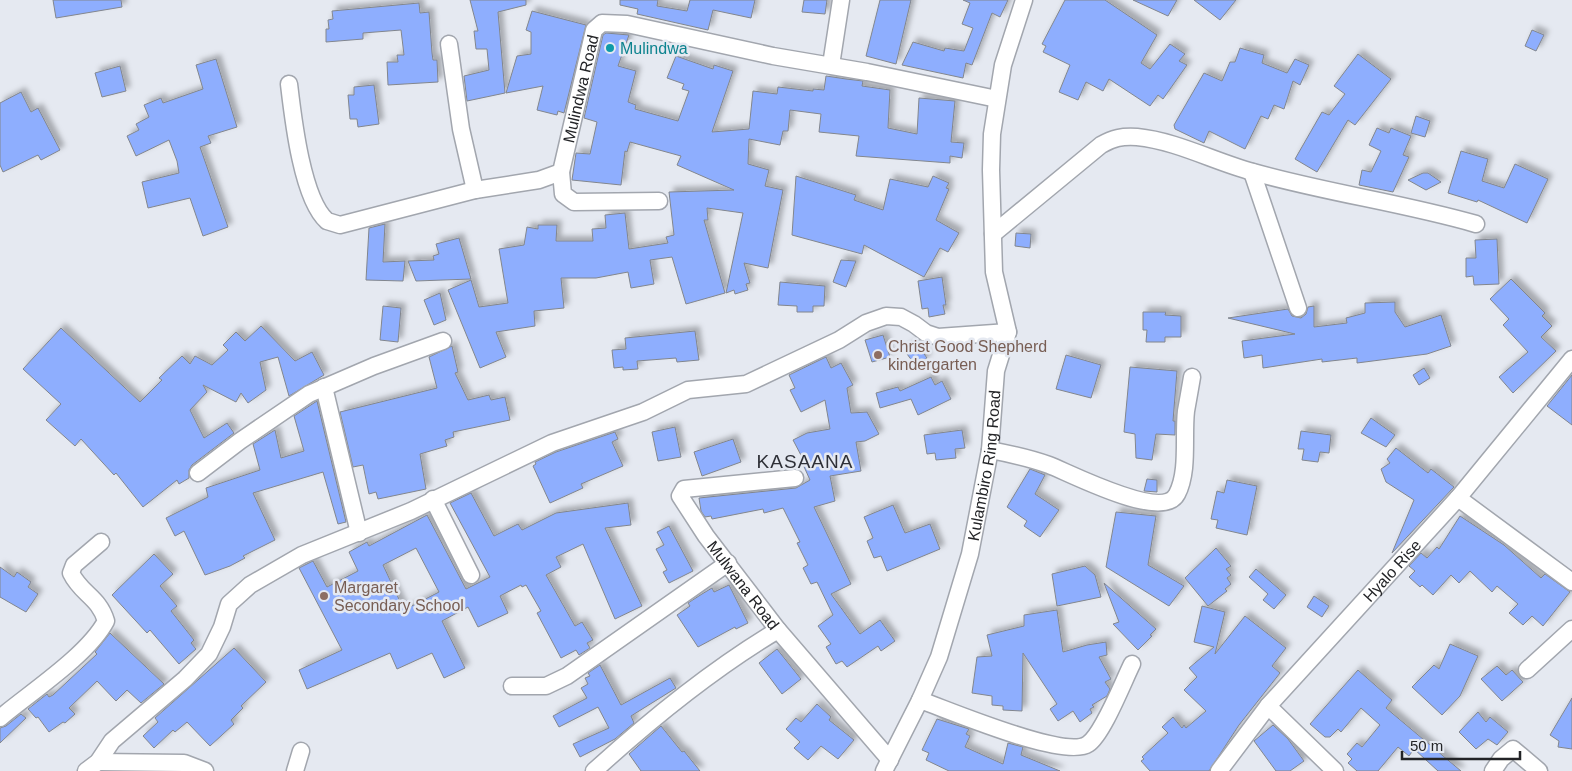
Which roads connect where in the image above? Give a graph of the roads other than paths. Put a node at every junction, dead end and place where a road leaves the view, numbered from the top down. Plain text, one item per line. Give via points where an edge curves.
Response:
1 (842, 0) edge
2 (1024, 0) edge
3 (449, 44) dead end
4 (831, 65) junction
5 (289, 84) dead end
6 (997, 99) junction
7 (561, 172) junction
8 (1252, 172) junction
9 (475, 190) junction
10 (660, 201) dead end
11 (1476, 224) dead end
12 (993, 234) junction
13 (1298, 308) dead end
14 (1008, 332) junction
15 (444, 341) dead end
16 (1572, 359) edge
17 (1192, 377) dead end
18 (324, 388) junction
19 (990, 450) junction
20 (198, 473) dead end
21 (795, 478) dead end
22 (1458, 498) junction
23 (434, 499) junction
24 (359, 533) junction
25 (100, 542) dead end
26 (728, 564) junction
27 (471, 575) dead end
28 (1572, 582) edge
29 (1572, 629) edge
30 (778, 630) junction
31 (1132, 664) dead end
32 (1527, 670) dead end
33 (512, 686) dead end
34 (920, 700) junction
35 (1268, 706) junction
36 (0, 718) edge
37 (301, 750) dead end
38 (92, 766) edge
39 (887, 766) edge
40 (205, 771) edge
41 (295, 771) edge
42 (594, 771) edge
43 (1219, 771) edge
44 (1335, 771) edge
45 (1493, 771) edge
46 (1539, 771) edge

1 - 4 street
2 - 6 street, Kulambiro Ring Road via 1003,65
3 - 9 street via 460,129
4 - 6 street, Mulindwa Road
4 - 7 street, Mulindwa Road via 773,56 649,28 602,23 594,30
5 - 9 street via 294,128 309,186 315,205 327,221 340,225
6 - 12 street, Kulambiro Ring Road via 991,170
7 - 9 street via 539,180
7 - 10 street via 563,194 574,202
8 - 11 street
8 - 12 street via 1138,137 1113,138
8 - 13 street
12 - 14 street, Kulambiro Ring Road via 994,272
14 - 19 street, Kulambiro Ring Road via 996,372
14 - 23 street via 938,337 901,317 886,316 746,384 688,390 643,412 552,443
15 - 18 street
16 - 22 street, Hyalo Rise
17 - 19 street via 1186,412 1182,480 1176,496 1168,502 1154,504 1023,456
18 - 20 street via 300,399
18 - 24 street
19 - 34 street, Kulambiro Ring Road via 970,554 939,657
21 - 26 street, Mulwana Road via 684,489 681,493 686,507
22 - 28 street
22 - 35 street, Hyalo Rise
23 - 24 street
23 - 27 street
24 - 38 street via 302,555 250,585 229,604 209,654 112,741
25 - 36 street via 74,565 71,573 74,581 102,607 106,620 100,632 76,656
26 - 30 street, Mulwana Road
26 - 33 street via 567,676 546,686
29 - 32 street
30 - 39 street, Mulwana Road
30 - 42 street via 728,662 662,712
31 - 34 street via 1098,733 1088,744 1078,748 1026,738
34 - 39 street, Kulambiro Ring Road
35 - 43 street, Hyalo Rise
35 - 44 street
37 - 41 street
38 - 40 street via 184,763
45 - 46 street via 1513,750

